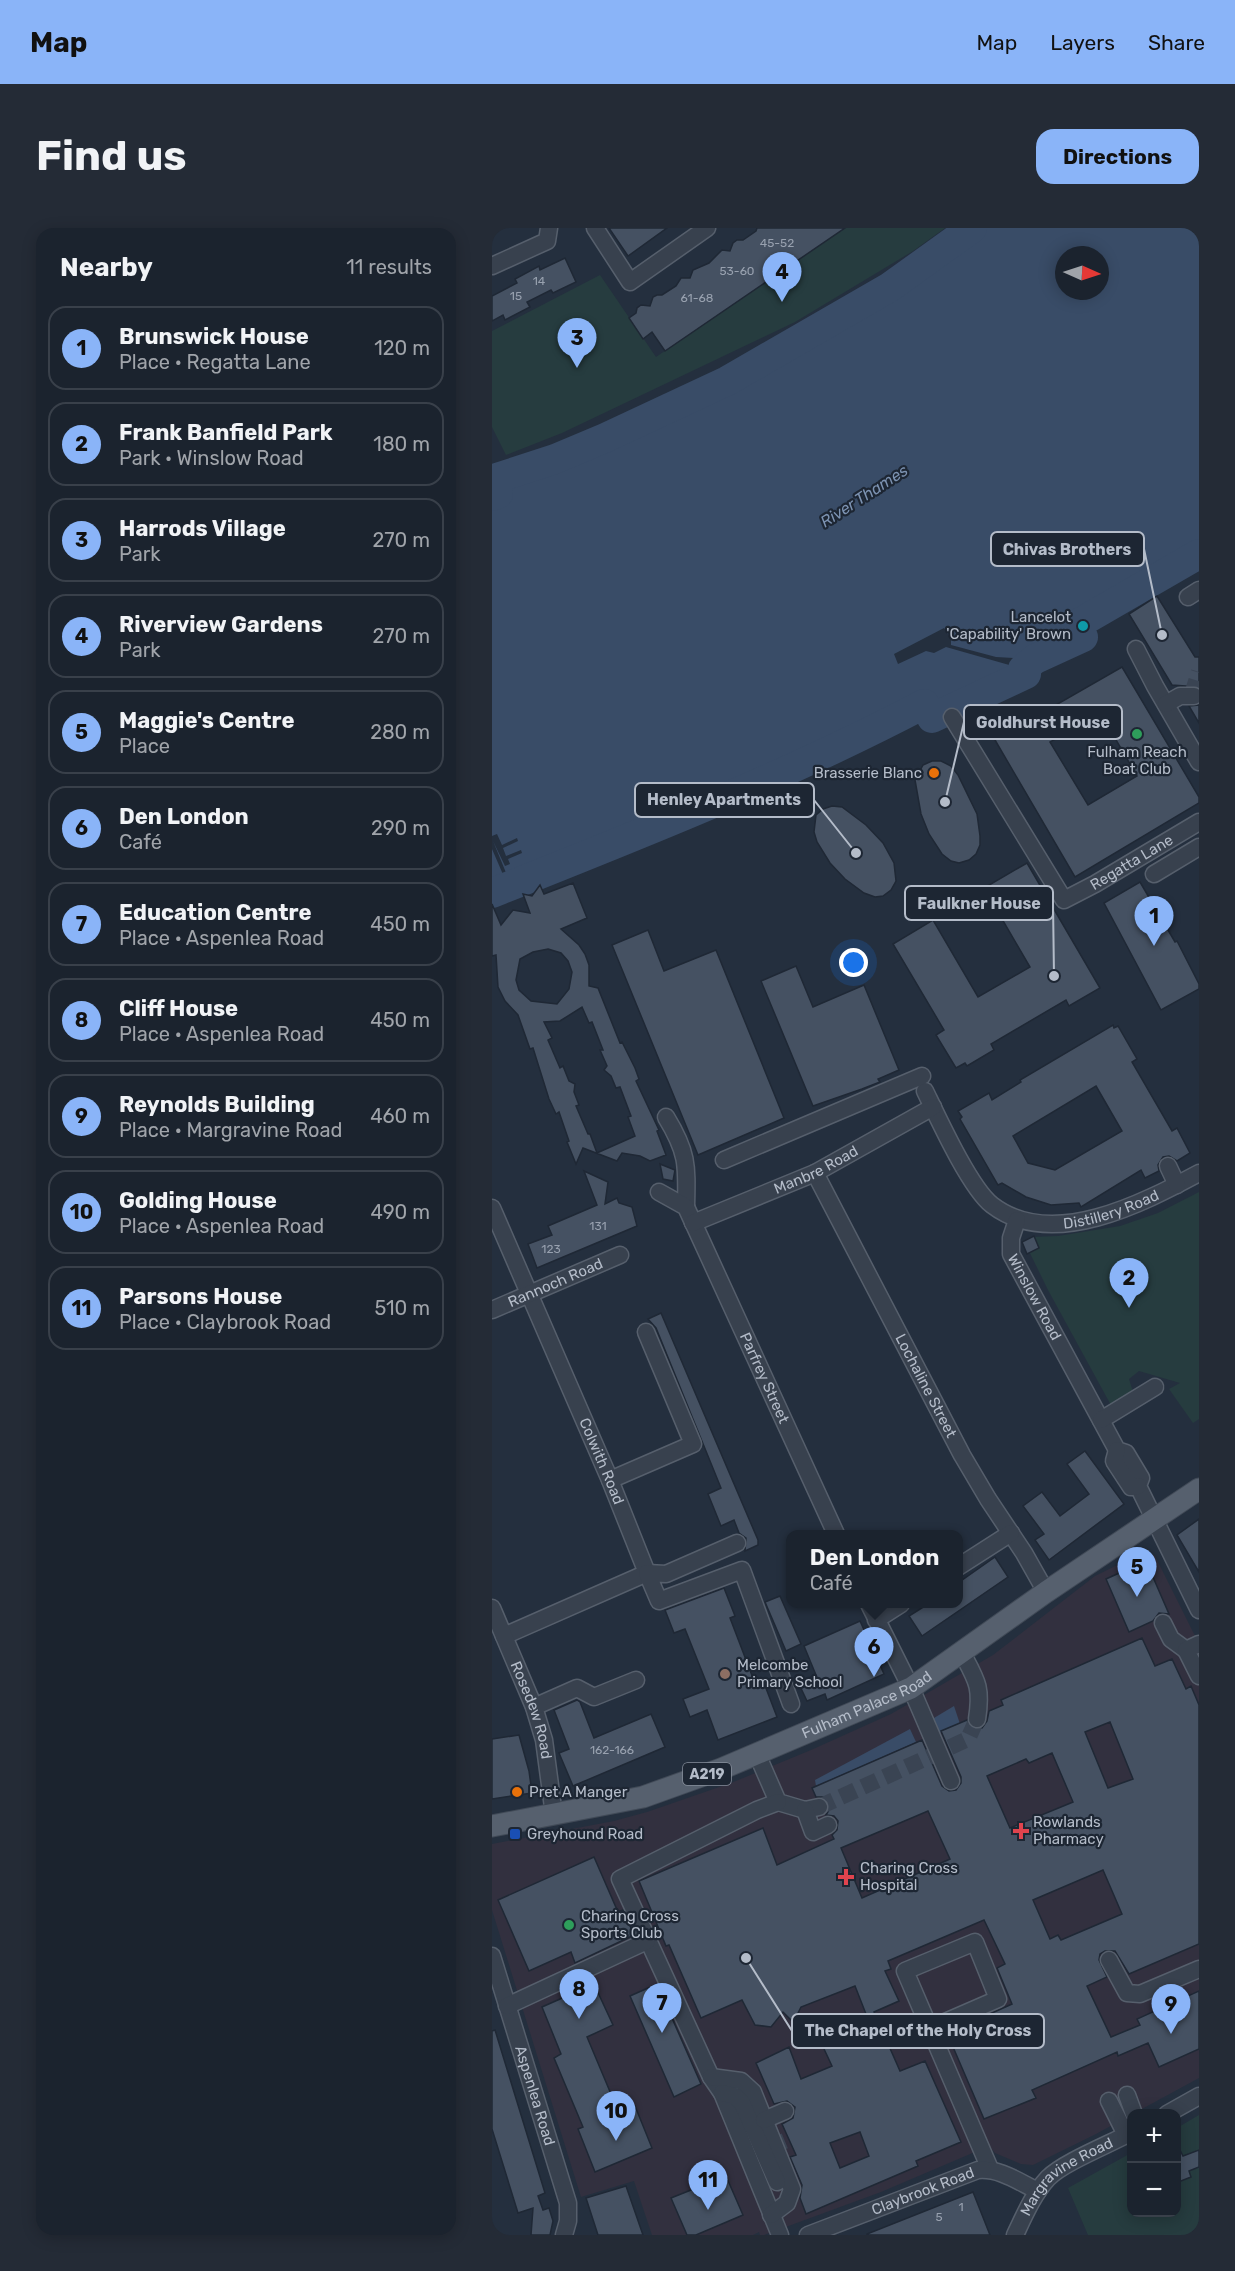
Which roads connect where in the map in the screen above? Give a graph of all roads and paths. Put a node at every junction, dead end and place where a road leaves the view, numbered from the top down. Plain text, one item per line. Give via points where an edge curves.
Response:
1 (549, 228) edge
2 (595, 228) edge
3 (707, 228) edge
4 (492, 266) edge
5 (1136, 649) dead end
6 (1194, 696) dead end
7 (1166, 704) junction
8 (952, 717) dead end
9 (1192, 735) edge
10 (1199, 762) edge
11 (1199, 822) edge
12 (1199, 847) edge
13 (1154, 874) dead end
14 (933, 1107) junction
15 (666, 1117) dead end
16 (724, 1160) dead end
17 (1168, 1166) dead end
18 (815, 1173) junction
19 (1199, 1173) edge
20 (1177, 1185) junction
21 (659, 1192) dead end
22 (686, 1207) junction
23 (492, 1208) edge
24 (1017, 1220) junction
25 (693, 1223) junction
26 (620, 1256) dead end
27 (530, 1293) junction
28 (492, 1310) edge
29 (646, 1332) dead end
30 (1155, 1387) dead end
31 (1101, 1420) junction
32 (610, 1480) junction
33 (1199, 1489) edge
34 (1154, 1518) junction
35 (834, 1530) edge
36 (1011, 1533) junction
37 (737, 1543) dead end
38 (963, 1564) edge
39 (647, 1573) junction
40 (1046, 1592) junction
41 (492, 1608) edge
42 (871, 1608) edge
43 (895, 1608) edge
44 (1199, 1610) edge
45 (876, 1620) junction
46 (1162, 1623) dead end
47 (504, 1636) junction
48 (1193, 1647) edge
49 (962, 1653) junction
50 (1199, 1676) edge
51 (636, 1680) dead end
52 (911, 1688) junction
53 (791, 1704) dead end
54 (534, 1707) junction
55 (977, 1719) tunnel mouth
56 (757, 1754) junction
57 (951, 1780) dead end
58 (778, 1802) junction
59 (554, 1815) junction
60 (828, 1825) dead end
61 (492, 1826) edge
62 (647, 1941) junction
63 (492, 1956) edge
64 (1109, 1960) dead end
65 (1199, 1969) edge
66 (507, 2006) junction
67 (929, 2029) junction
68 (711, 2077) junction
69 (722, 2093) junction
70 (1127, 2096) dead end
71 (1199, 2096) edge
72 (1109, 2102) dead end
73 (1132, 2109) edge
74 (1176, 2109) edge
75 (785, 2111) dead end
76 (764, 2120) junction
77 (1127, 2130) edge
78 (1127, 2134) edge
79 (990, 2169) junction
80 (1038, 2192) junction
81 (787, 2203) junction
82 (771, 2215) junction
83 (1020, 2231) edge
84 (564, 2235) edge
85 (780, 2235) edge
86 (808, 2235) edge

1 - 4 street via 547,241
2 - 3 street via 630,282
5 - 7 street
6 - 7 street via 1180,696
7 - 9 street
8 - 11 street, Regatta Lane via 1064,900
9 - 10 street
12 - 13 street
14 - 16 street via 923,1083
14 - 18 street, Manbre Road
14 - 24 street via 983,1195
15 - 22 street via 679,1139 687,1165
17 - 20 street
18 - 25 street, Manbre Road
18 - 36 street, Lochaline Street via 962,1455
19 - 20 street, Distillery Road
20 - 24 street, Distillery Road via 1092,1219 1041,1224
21 - 22 street
22 - 25 street, Parfrey Street
23 - 27 street, Colwith Road
24 - 31 street, Winslow Road via 1011,1254
25 - 35 street, Parfrey Street
26 - 27 street, Rannoch Road
27 - 28 street, Rannoch Road
27 - 32 street, Colwith Road
29 - 32 street via 693,1444
30 - 31 street
31 - 34 street, Winslow Road via 1117,1449 1126,1453 1141,1478 1138,1486
32 - 39 street, Colwith Road
33 - 34 main road, Fulham Palace Road / A219
34 - 40 main road, Fulham Palace Road / A219
34 - 44 street, Winslow Road
36 - 38 street
36 - 40 street, Lochaline Street
37 - 39 street via 666,1574
39 - 47 street
39 - 53 street, Colwith Road via 659,1601 742,1570
40 - 49 main road, Fulham Palace Road / A219
41 - 47 street, Rosedew Road
42 - 45 street
43 - 45 street
45 - 52 street
46 - 48 street via 1171,1639
47 - 54 street, Rosedew Road
48 - 50 street
49 - 52 main road, Fulham Palace Road / A219
49 - 55 street via 978,1683
51 - 54 street via 594,1697 577,1688
52 - 56 main road, Fulham Palace Road / A219
52 - 57 street
54 - 59 street, Rosedew Road via 544,1740
56 - 58 street
56 - 59 main road, Fulham Palace Road / A219 via 643,1797
58 - 60 street via 812,1809 813,1832
58 - 62 street via 620,1879
59 - 61 main road, Fulham Palace Road / A219
62 - 66 street
62 - 68 street
63 - 66 street, Aspenlea Road
64 - 65 street via 1127,1993 1140,1994
66 - 84 street, Aspenlea Road via 568,2204
67 - 67 street via 904,1971 975,1942 998,1999
67 - 79 street
68 - 69 street
68 - 76 street via 741,2081 753,2092
69 - 81 street via 735,2096 742,2103 766,2149
69 - 82 street
70 - 73 street
71 - 74 street
72 - 77 street
75 - 76 street
76 - 81 street via 792,2189
78 - 80 street, Margravine Road via 1061,2169
79 - 80 street, Claybrook Road
79 - 86 street, Claybrook Road via 978,2170
80 - 83 street, Margravine Road
81 - 82 street
82 - 85 street

